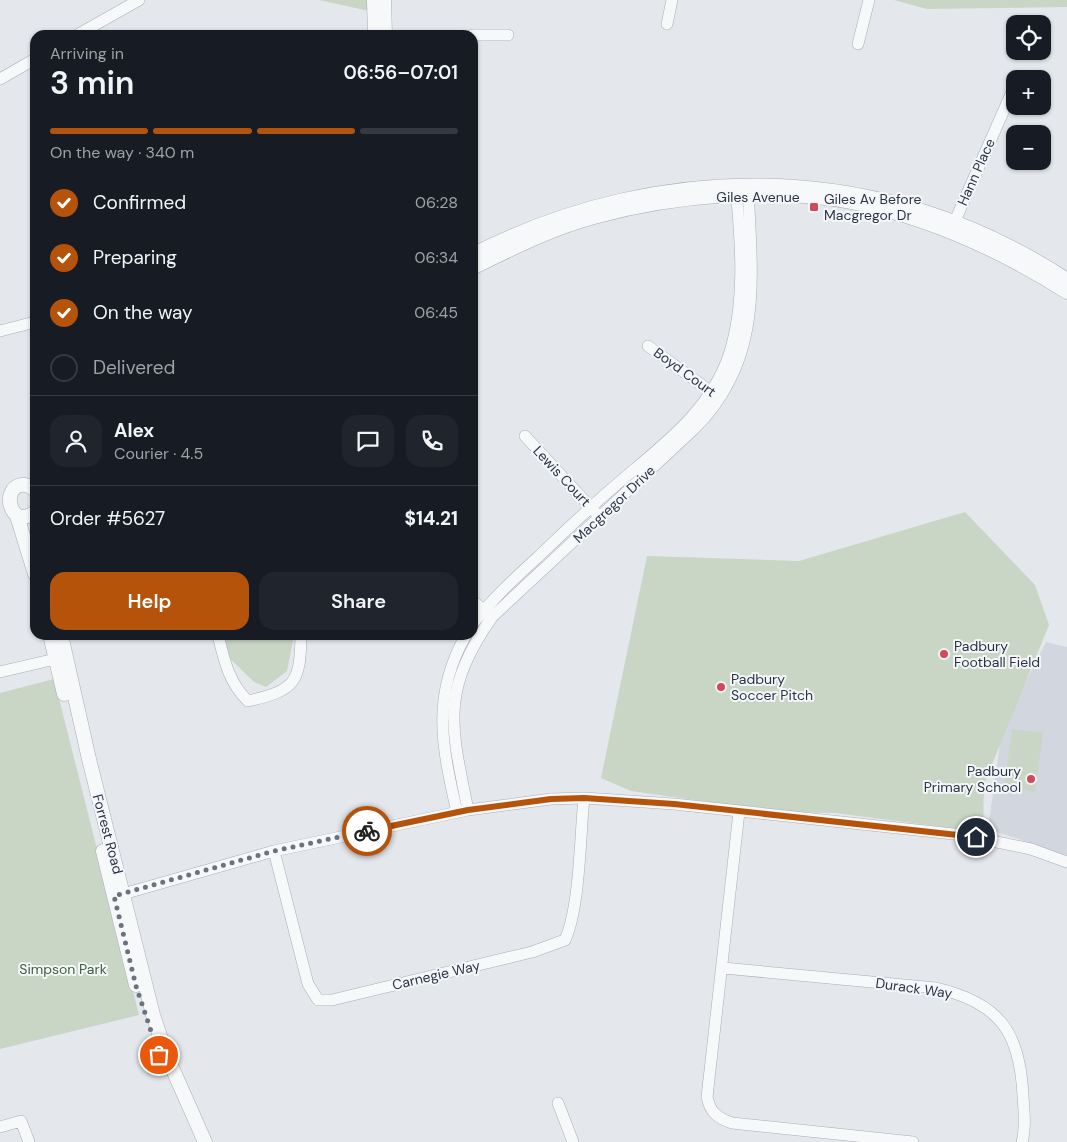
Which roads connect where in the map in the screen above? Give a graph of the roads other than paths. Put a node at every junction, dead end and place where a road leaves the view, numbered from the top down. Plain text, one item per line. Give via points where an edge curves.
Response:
1 (139, 0) edge
2 (374, 0) edge
3 (384, 0) edge
4 (672, 0) edge
5 (869, 0) edge
6 (667, 24) dead end
7 (86, 30) edge
8 (375, 30) edge
9 (385, 30) edge
10 (508, 34) dead end
11 (478, 35) edge
12 (858, 44) dead end
13 (30, 62) edge
14 (0, 79) edge
15 (1006, 105) edge
16 (742, 191) junction
17 (952, 227) junction
18 (478, 252) edge
19 (478, 265) edge
20 (1067, 280) edge
21 (1067, 292) edge
22 (30, 323) edge
23 (0, 331) edge
24 (648, 346) dead end
25 (711, 392) junction
26 (721, 399) junction
27 (525, 436) dead end
28 (30, 487) edge
29 (4, 496) edge
30 (591, 507) junction
31 (30, 514) edge
32 (10, 515) edge
33 (600, 516) junction
34 (30, 562) edge
35 (478, 605) edge
36 (488, 614) junction
37 (478, 621) edge
38 (478, 634) edge
39 (52, 640) edge
40 (61, 640) edge
41 (219, 640) edge
42 (300, 640) edge
43 (464, 640) edge
44 (475, 640) edge
45 (60, 658) junction
46 (0, 672) edge
47 (584, 798) junction
48 (463, 811) junction
49 (739, 812) junction
50 (274, 851) junction
51 (1067, 862) edge
52 (119, 895) junction
53 (723, 968) junction
54 (558, 1102) dead end
55 (0, 1127) edge
56 (30, 1142) edge
57 (196, 1142) edge
58 (205, 1142) edge
59 (573, 1142) edge
60 (913, 1142) edge
61 (1022, 1142) edge

1 - 7 street
2 - 8 street
3 - 9 street
4 - 6 street
5 - 12 street
10 - 11 street
13 - 14 street
15 - 17 street, Hann Place
16 - 17 street, Giles Avenue via 809,186 837,190 907,207
16 - 18 street, Giles Avenue via 668,192 600,205 533,228
16 - 19 street, Giles Avenue via 651,204 593,217
16 - 25 street, Macgregor Drive via 736,327 725,366
16 - 26 street, Macgregor Drive via 751,278 748,324 741,358
17 - 20 street, Giles Avenue via 991,236
17 - 21 street, Giles Avenue
22 - 23 street
24 - 25 street, Boyd Court
25 - 26 street, Boyd Court
25 - 30 street, Macgregor Drive via 688,421
26 - 33 street, Macgregor Drive via 694,430
27 - 30 street, Lewis Court
28 - 29 street via 17,486
29 - 32 street
30 - 33 street, Lewis Court
30 - 36 street, Macgregor Drive
31 - 32 street
32 - 34 street
33 - 36 street, Macgregor Drive
35 - 36 street
36 - 37 street, Macgregor Drive
36 - 38 street, Macgregor Drive
39 - 45 street, Forrest Road
40 - 45 street, Forrest Road
41 - 42 street via 226,667 238,692 248,700 287,689 297,677
43 - 48 street via 449,672 442,714 445,761
44 - 48 street, Macgregor Drive via 456,686 454,700 455,744
45 - 46 street
45 - 52 street, Forrest Road
47 - 48 street via 551,799
47 - 49 street
47 - 50 street, Carnegie Way via 573,909 570,929 564,940 532,952 332,1000 318,1000 308,984
48 - 50 street
49 - 51 street via 989,839
49 - 53 street
50 - 52 street
52 - 57 street, Forrest Road via 136,986 173,1093
52 - 58 street, Forrest Road via 166,1054
53 - 60 street via 707,1097 715,1114 732,1123
53 - 61 street, Durack Way via 936,988 979,1003 1008,1030 1017,1047 1023,1083
54 - 59 street
55 - 56 street via 21,1121

